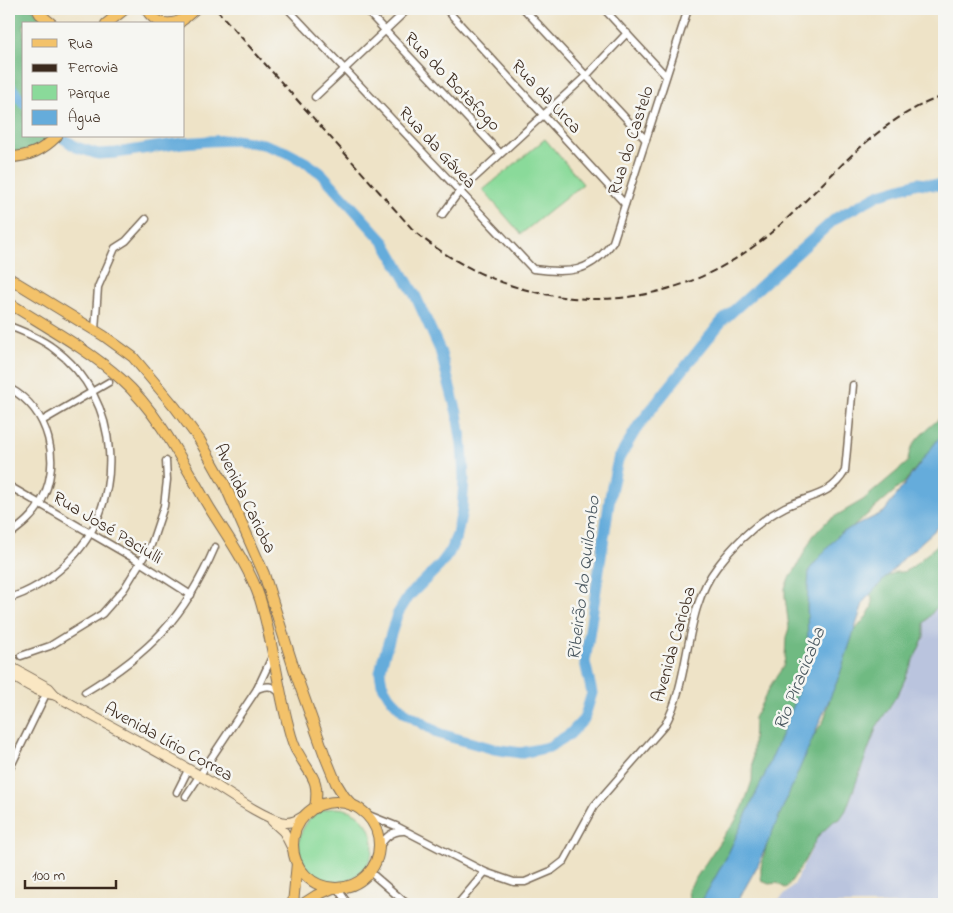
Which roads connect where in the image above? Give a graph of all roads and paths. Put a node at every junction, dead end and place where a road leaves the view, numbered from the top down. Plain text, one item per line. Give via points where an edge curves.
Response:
1 (38, 9) edge
2 (146, 9) edge
3 (195, 9) edge
4 (288, 9) edge
5 (364, 9) edge
6 (408, 9) edge
7 (446, 9) edge
8 (524, 9) edge
9 (604, 9) edge
10 (686, 10) edge
11 (122, 12) edge
12 (181, 21) edge
13 (50, 22) edge
14 (109, 22) edge
15 (160, 22) edge
16 (385, 31) junction
17 (628, 33) junction
18 (345, 69) junction
19 (587, 75) junction
20 (666, 76) junction
21 (315, 97) dead end
22 (544, 114) junction
23 (55, 138) edge
24 (646, 140) junction
25 (500, 153) junction
26 (9, 157) edge
27 (459, 192) junction
28 (625, 204) junction
29 (442, 215) dead end
30 (146, 218) dead end
31 (582, 268) joint
32 (9, 278) edge
33 (9, 303) edge
34 (9, 326) edge
35 (95, 330) junction
36 (109, 382) dead end
37 (853, 385) dead end
38 (9, 388) edge
39 (92, 392) junction
40 (42, 421) junction
41 (166, 461) dead end
42 (9, 486) edge
43 (40, 504) junction
44 (90, 534) junction
45 (9, 535) edge
46 (215, 547) dead end
47 (139, 563) junction
48 (191, 594) junction
49 (9, 598) edge
50 (21, 656) dead end
51 (272, 657) junction
52 (9, 666) edge
53 (9, 674) edge
54 (257, 689) junction
55 (85, 692) dead end
56 (50, 693) junction
57 (280, 693) junction
58 (9, 770) edge
59 (188, 770) junction
60 (199, 776) junction
61 (176, 792) dead end
62 (186, 796) dead end
63 (353, 806) junction
64 (311, 811) junction
65 (366, 814) junction
66 (266, 816) junction
67 (404, 831) junction
68 (379, 848) junction
69 (294, 850) junction
70 (297, 863) junction
71 (370, 872) junction
72 (485, 872) junction
73 (335, 888) junction
74 (293, 904) edge
75 (303, 904) edge
76 (348, 904) edge
77 (407, 904) edge
78 (458, 904) edge

1 - 13 main road
2 - 15 main road via 152,18
3 - 12 main road
4 - 18 street, Rua da Gávea
5 - 16 street, Rua do Botafogo
6 - 16 street
7 - 22 street, Rua da Urca
8 - 19 street
9 - 17 street
10 - 20 street, Rua do Castelo
11 - 14 main road
16 - 18 street
16 - 25 street, Rua do Botafogo
17 - 19 street
17 - 20 street
18 - 21 street
18 - 27 street, Rua da Gávea
19 - 22 street
19 - 24 street
20 - 24 street, Rua do Castelo
22 - 25 street
22 - 28 street, Rua da Urca
23 - 26 main road via 32,154
24 - 28 street, Rua do Castelo
25 - 27 street
27 - 29 street
27 - 31 street, Rua da Gávea via 533,269 570,272
28 - 31 street, Rua do Castelo via 613,242 604,254
30 - 35 street via 115,248 98,287
32 - 35 main road, Avenida Carioba
33 - 51 main road, Avenida Carioba via 103,364 148,408 249,574 259,597
34 - 39 street via 54,348 76,368
35 - 63 main road, Avenida Carioba via 133,357 175,407 212,461 264,574 294,672 336,783
36 - 39 street
37 - 72 street, Avenida Carioba via 845,471 838,483 757,525 715,569 699,598 673,710 665,725 594,806 564,861 552,871 525,882 514,882
38 - 40 street via 24,398
39 - 40 street
39 - 44 street via 103,415 109,439 110,464 108,488
40 - 43 street via 50,446 51,471 48,488
41 - 47 street via 168,480 164,506 150,545
42 - 43 street, Rua José Paciulli
43 - 44 street, Rua José Paciulli
43 - 45 street via 27,521
44 - 47 street, Rua José Paciulli
44 - 49 street via 76,555 58,572 37,586
46 - 48 street
47 - 48 street, Rua José Paciulli
47 - 50 street via 124,589 102,614 50,646
48 - 55 street via 170,624 145,650
51 - 54 street
51 - 57 main road, Avenida Carioba
52 - 56 main road, Avenida Lírio Correa
53 - 56 main road, Avenida Lírio Correa
54 - 57 street via 271,686
54 - 60 street
56 - 58 street
56 - 59 main road, Avenida Lírio Correa
57 - 64 main road, Avenida Carioba via 295,747 317,787
59 - 60 main road, Avenida Lírio Correa
59 - 61 street
60 - 62 street
60 - 66 main road, Avenida Lírio Correa
63 - 64 main road via 327,804
63 - 65 main road
64 - 66 main road, Avenida Lírio Correa via 290,822
64 - 69 main road via 299,825 294,837
65 - 67 street, Avenida Carioba
65 - 68 main road via 378,836
66 - 69 main road, Avenida Lírio Correa via 284,832
67 - 68 street via 392,832
67 - 72 street, Avenida Carioba
68 - 71 main road
69 - 70 main road
70 - 73 main road via 311,880
70 - 74 main road
71 - 73 main road via 356,884
71 - 77 street
72 - 78 street
73 - 75 main road via 317,894
73 - 76 street

